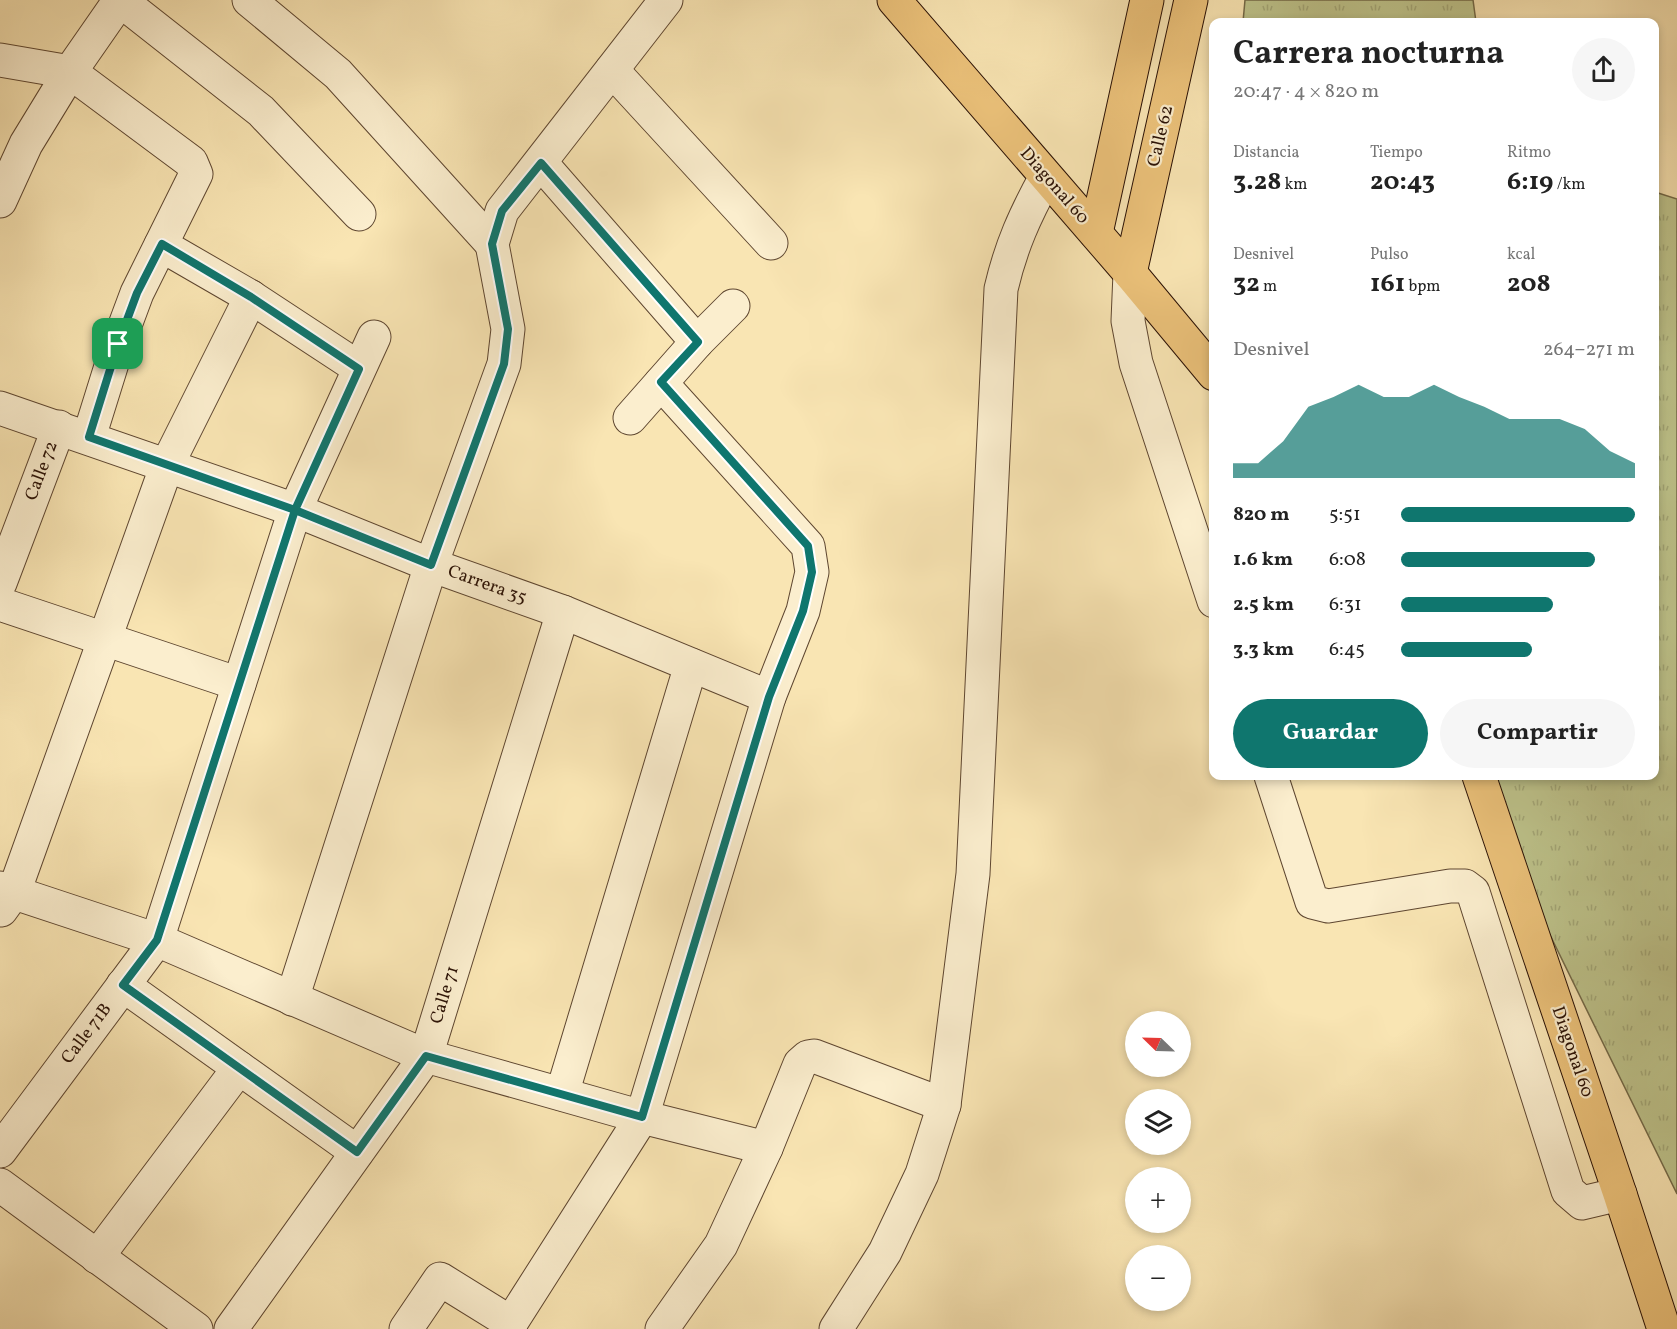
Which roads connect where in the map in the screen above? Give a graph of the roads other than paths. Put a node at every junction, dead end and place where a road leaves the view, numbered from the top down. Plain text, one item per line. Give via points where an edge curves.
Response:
1 (120, 0) edge
2 (249, 0) edge
3 (894, 0) edge
4 (1147, 0) edge
5 (1191, 0) edge
6 (664, 1) edge
7 (0, 60) edge
8 (612, 70) junction
9 (70, 72) junction
10 (541, 163) junction
11 (1046, 177) junction
12 (0, 201) edge
13 (359, 214) dead end
14 (1096, 233) junction
15 (771, 243) dead end
16 (162, 244) junction
17 (492, 244) junction
18 (1130, 273) junction
19 (251, 297) junction
20 (733, 306) dead end
21 (374, 337) dead end
22 (698, 342) junction
23 (1209, 368) edge
24 (359, 369) junction
25 (661, 382) junction
26 (0, 408) edge
27 (630, 418) dead end
28 (74, 432) junction
29 (167, 465) junction
30 (295, 510) junction
31 (431, 565) junction
32 (0, 583) edge
33 (1209, 586) edge
34 (0, 604) edge
35 (563, 612) junction
36 (106, 639) junction
37 (691, 665) junction
38 (239, 684) junction
39 (769, 697) junction
40 (1272, 780) edge
41 (1480, 780) edge
42 (5, 897) edge
43 (157, 940) junction
44 (123, 985) junction
45 (292, 999) junction
46 (426, 1056) junction
47 (239, 1068) junction
48 (562, 1094) junction
49 (944, 1105) junction
50 (642, 1117) junction
51 (766, 1148) junction
52 (0, 1151) edge
53 (357, 1152) junction
54 (0, 1185) edge
55 (1620, 1194) junction
56 (98, 1257) junction
57 (509, 1326) edge
58 (196, 1329) edge
59 (231, 1329) edge
60 (406, 1329) edge
61 (663, 1329) edge
62 (836, 1329) edge
63 (1664, 1329) edge

1 - 9 street
1 - 13 street via 261,111
2 - 17 street via 338,74
3 - 11 main road, Diagonal 60
4 - 14 main road
5 - 18 main road, Calle 62
6 - 8 street
7 - 9 street
8 - 10 street
8 - 15 street
9 - 12 street via 26,144
9 - 16 street, Calle 72 via 191,162 196,174
10 - 17 street via 502,211
10 - 22 street
11 - 14 main road, Diagonal 60
11 - 49 street via 1025,215 1001,289 973,874
14 - 18 main road, Diagonal 60
16 - 19 street
16 - 28 street, Calle 72
17 - 31 street via 508,329 504,364
18 - 23 main road, Diagonal 60
18 - 33 street via 1128,321 1136,363
19 - 24 street
19 - 29 street
20 - 22 street
21 - 24 street, Calle 71B
22 - 25 street
24 - 30 street, Calle 71B
25 - 27 street
25 - 39 street via 808,546 812,572 803,611
26 - 28 street, Carrera 35
28 - 29 street, Carrera 35
28 - 32 street, Calle 72
29 - 30 street, Carrera 35
29 - 36 street
30 - 31 street, Carrera 35
30 - 38 street, Calle 71B
31 - 35 street, Carrera 35
31 - 45 street
34 - 36 street
35 - 37 street, Carrera 35
35 - 46 street, Calle 71
36 - 38 street
36 - 42 street
37 - 39 street, Carrera 35
37 - 48 street
38 - 43 street, Calle 71B
39 - 50 street
40 - 55 street via 1312,902 1328,906 1450,886 1465,886 1473,892 1568,1191 1582,1203
41 - 55 main road, Diagonal 60
42 - 43 street
43 - 44 street, Calle 71B
43 - 45 street
44 - 47 street
44 - 52 street, Calle 71B
45 - 46 street
46 - 48 street
46 - 53 street, Calle 71
47 - 53 street
47 - 56 street
48 - 50 street
49 - 51 street via 808,1057 800,1064
49 - 62 street via 922,1174 885,1252
50 - 51 street
50 - 57 street
51 - 61 street via 721,1245
53 - 59 street, Calle 71
54 - 56 street
55 - 63 main road, Diagonal 60
56 - 58 street
57 - 60 street via 440,1280

